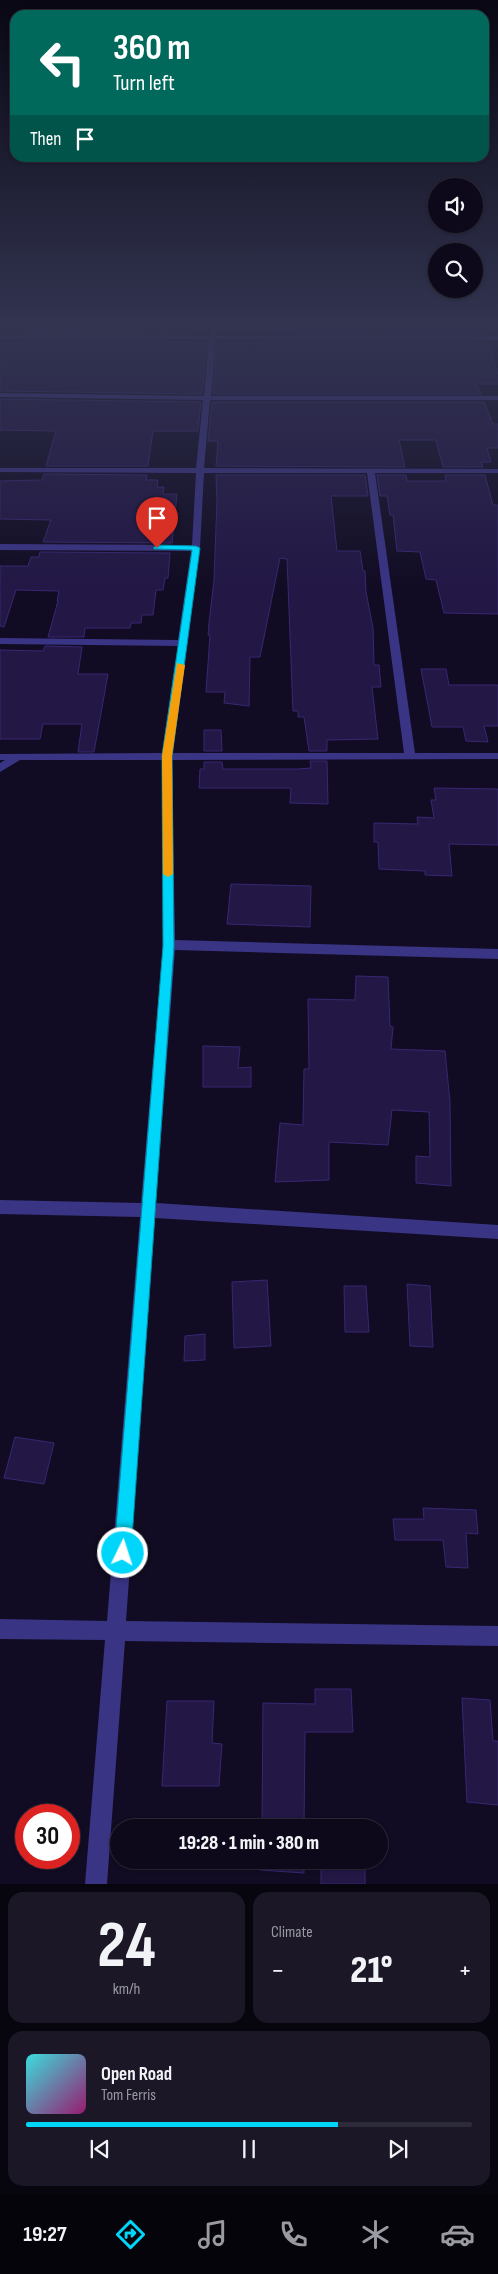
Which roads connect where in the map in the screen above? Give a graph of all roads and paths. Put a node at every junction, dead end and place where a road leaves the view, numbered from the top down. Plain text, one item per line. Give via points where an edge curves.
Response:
1 (205, 412) edge
2 (0, 470) edge
3 (200, 470) junction
4 (371, 471) junction
5 (498, 471) edge
6 (0, 547) edge
7 (196, 548) junction
8 (0, 641) edge
9 (184, 642) junction
10 (167, 756) junction
11 (410, 756) junction
12 (498, 756) edge
13 (0, 757) edge
14 (18, 757) junction
15 (0, 768) edge
16 (169, 946) junction
17 (498, 954) edge
18 (0, 1207) edge
19 (147, 1210) junction
20 (498, 1232) edge
21 (0, 1629) edge
22 (117, 1630) junction
23 (498, 1636) edge
24 (96, 1884) edge

1 - 3 street
2 - 3 street
3 - 4 street
3 - 7 street
4 - 5 street
4 - 11 street
6 - 7 street
7 - 9 street
8 - 9 street
9 - 10 street
10 - 11 street
10 - 14 street
10 - 16 street
11 - 12 street
13 - 14 street
14 - 15 street
16 - 17 street
16 - 19 street
18 - 19 street
19 - 20 street
19 - 22 street
21 - 22 street
22 - 23 street
22 - 24 street

